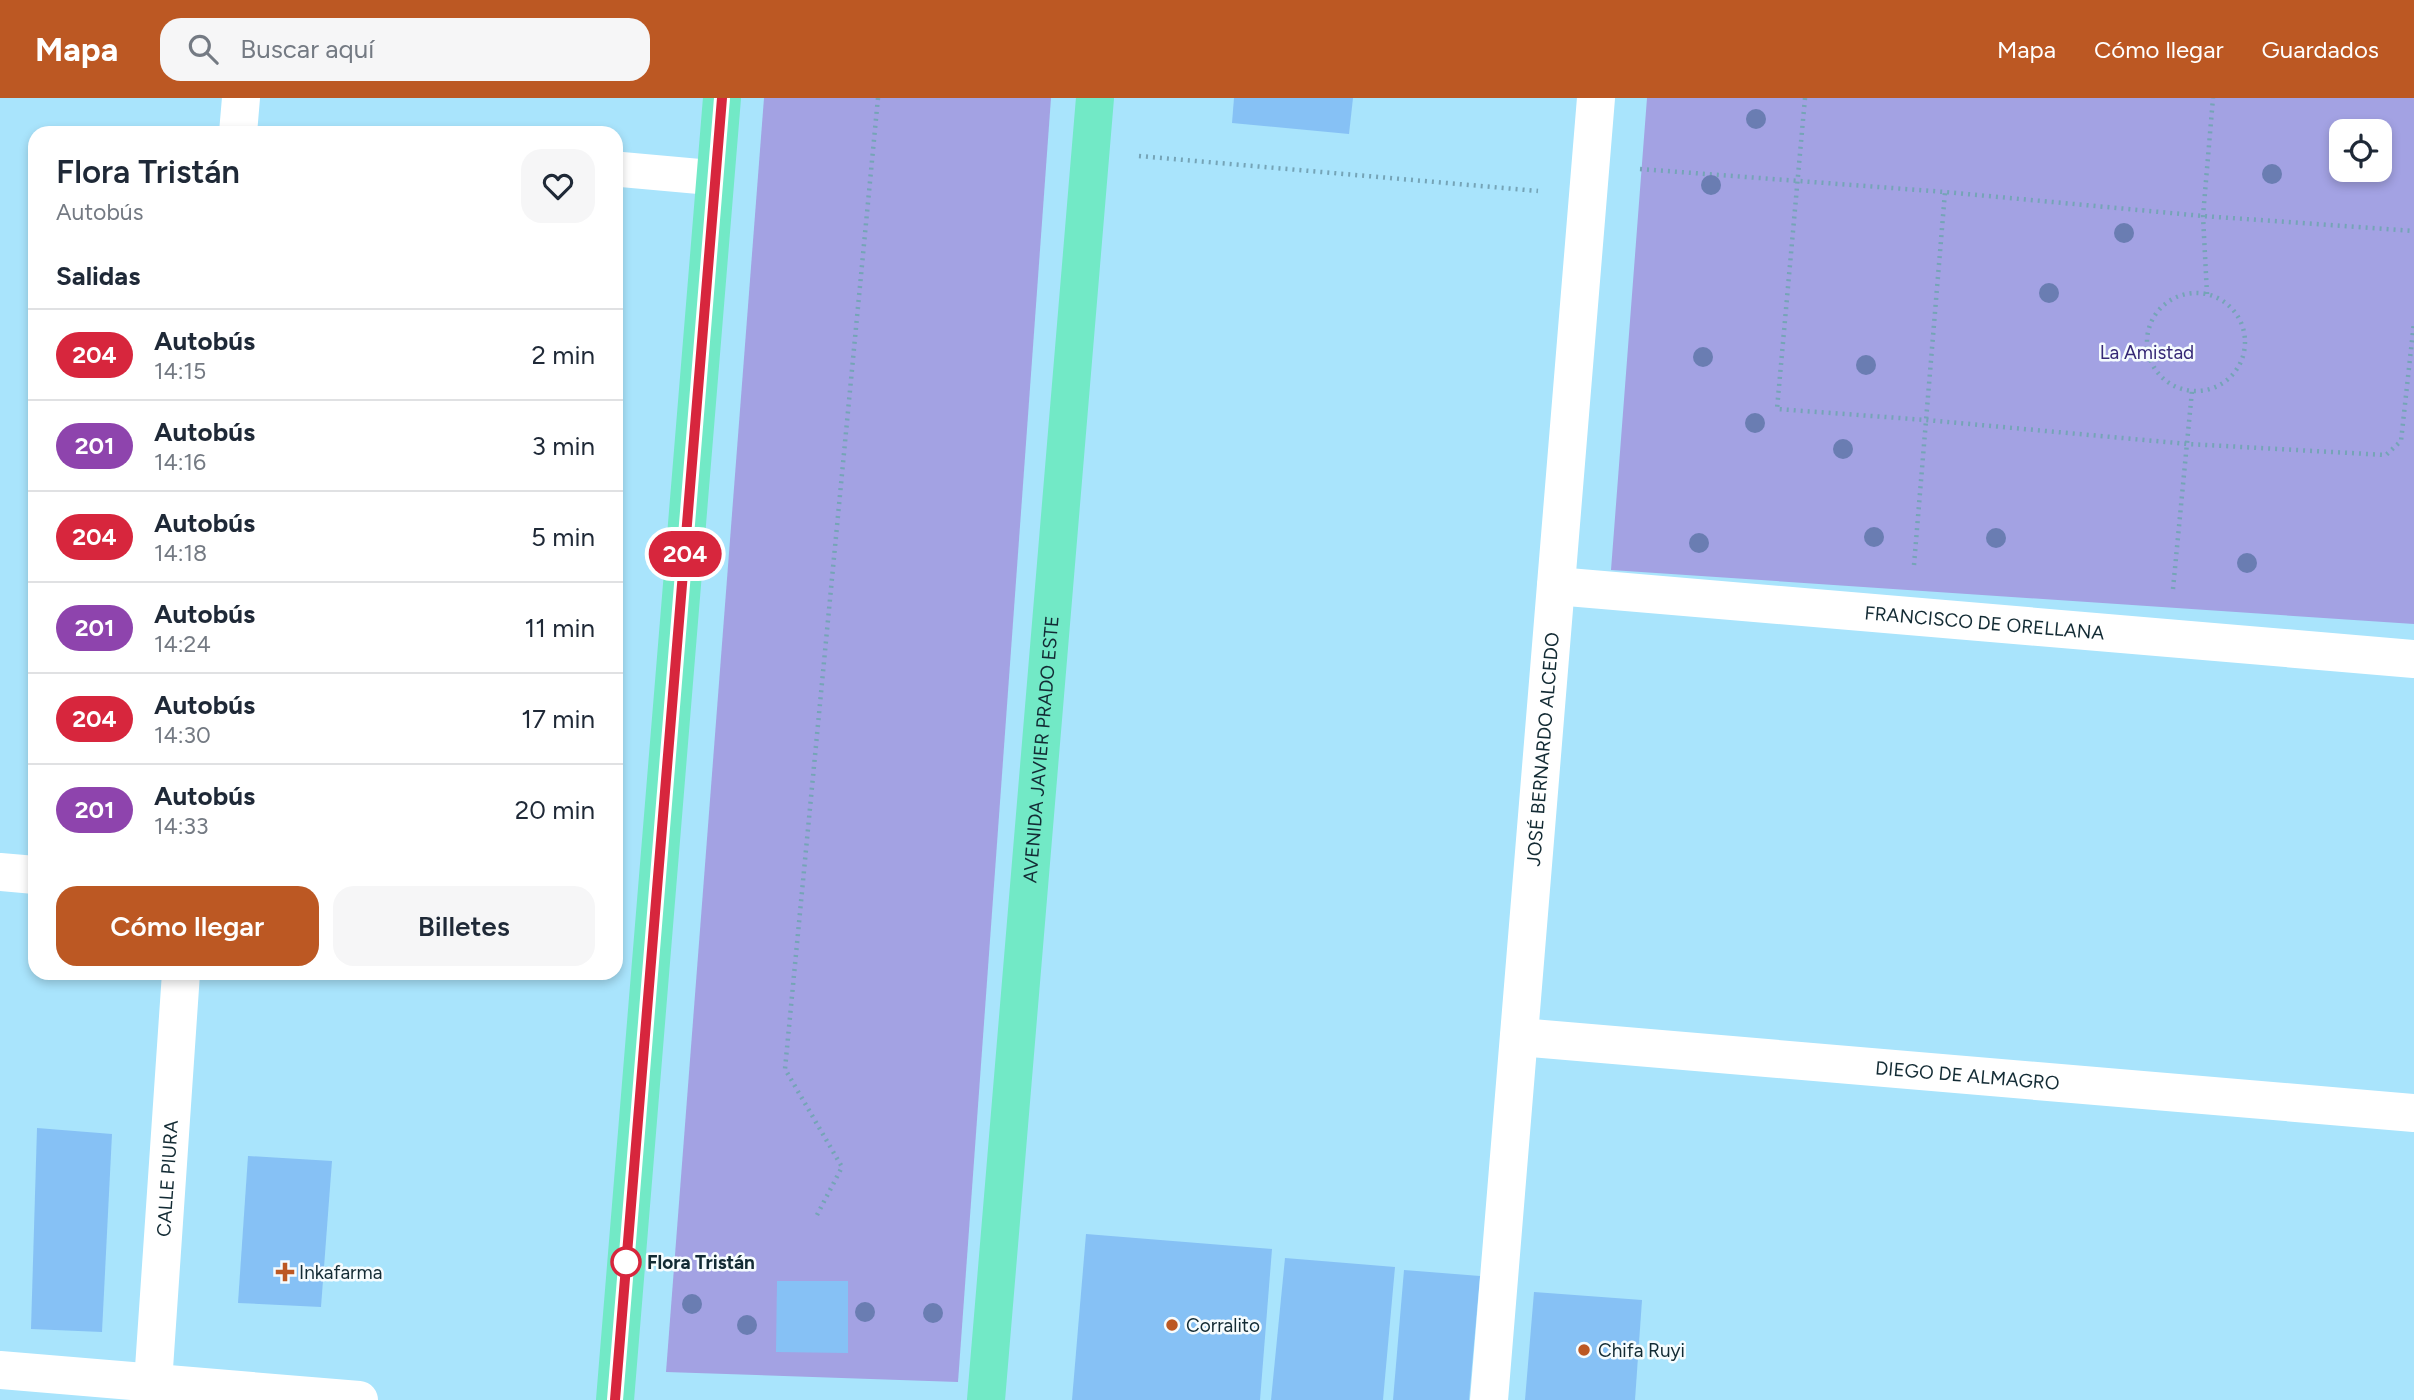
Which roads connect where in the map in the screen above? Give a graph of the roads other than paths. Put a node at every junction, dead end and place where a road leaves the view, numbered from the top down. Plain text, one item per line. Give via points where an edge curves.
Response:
1 (241, 98) edge
2 (722, 98) edge
3 (1095, 98) edge
4 (1596, 98) edge
5 (239, 126) edge
6 (623, 170) edge
7 (716, 178) junction
8 (1556, 586) junction
9 (2414, 659) edge
10 (0, 872) edge
11 (28, 874) edge
12 (181, 980) edge
13 (1519, 1037) junction
14 (2414, 1113) edge
15 (0, 1370) edge
16 (153, 1383) junction
17 (359, 1400) edge
18 (615, 1400) edge
19 (986, 1400) edge
20 (1489, 1400) edge

1 - 5 street
2 - 7 main road
3 - 19 main road, AVENIDA JAVIER PRADO ESTE
4 - 8 street, JOSÉ BERNARDO ALCEDO
6 - 7 lane
7 - 18 main road
8 - 9 street, FRANCISCO DE ORELLANA
8 - 13 street, JOSÉ BERNARDO ALCEDO
10 - 11 street
12 - 16 street, CALLE PIURA
13 - 14 street, DIEGO DE ALMAGRO
13 - 20 street, JOSÉ BERNARDO ALCEDO
15 - 16 street
16 - 17 street

